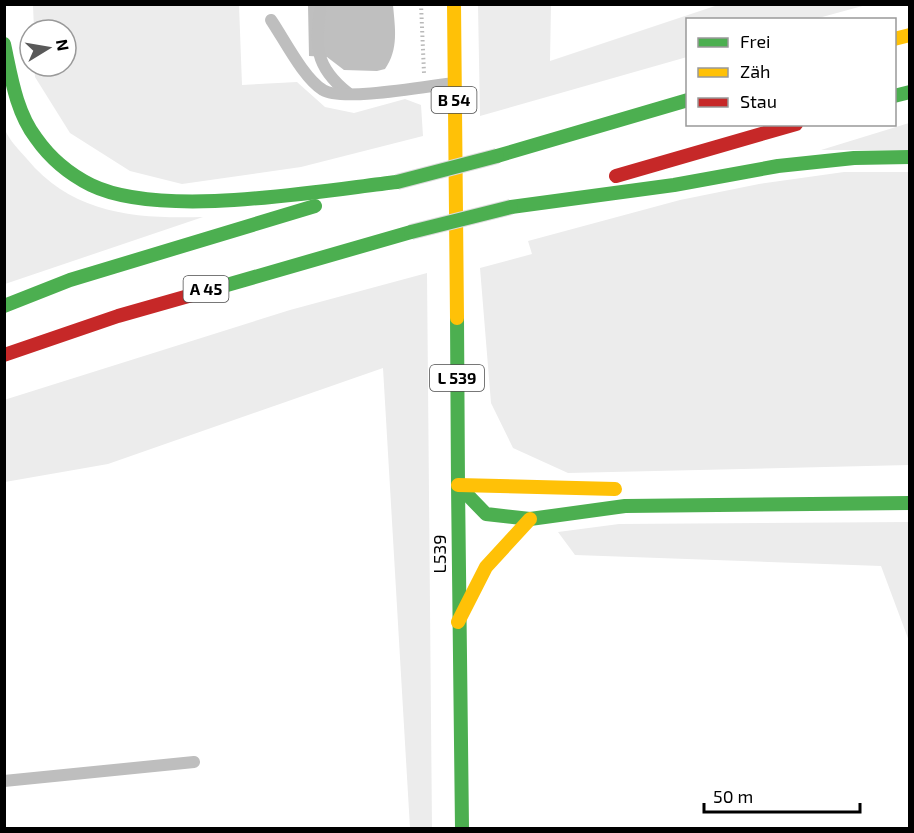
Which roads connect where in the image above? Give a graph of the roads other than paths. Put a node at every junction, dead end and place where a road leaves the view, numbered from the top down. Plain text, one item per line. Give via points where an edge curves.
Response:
1 (321, 4) edge
2 (454, 4) edge
3 (271, 20) dead end
4 (4, 44) edge
5 (454, 83) junction
6 (348, 93) junction
7 (686, 100) edge
8 (789, 126) edge
9 (909, 157) edge
10 (397, 182) junction
11 (455, 196) joint
12 (511, 207) junction
13 (4, 306) edge
14 (4, 356) edge
15 (458, 485) junction
16 (624, 489) dead end
17 (909, 490) edge
18 (684, 491) dead end
19 (909, 503) edge
20 (530, 519) junction
21 (458, 622) junction
22 (194, 762) dead end
23 (4, 781) edge
24 (462, 828) edge

1 - 6 lane via 319,59 329,76
2 - 5 main road, B 54
3 - 6 lane via 321,90
4 - 10 main road via 16,102 27,125 59,165 103,191 178,203
5 - 6 lane via 366,95
5 - 11 main road, B 54
7 - 10 main road, bridge
8 - 12 main road, A 45
9 - 12 main road via 778,166
10 - 13 main road via 81,277
11 - 15 main road, L 539
12 - 14 main road, A 45, bridge via 118,316
15 - 16 main road
15 - 20 main road via 486,514
15 - 21 main road, L539 / L 539
17 - 18 main road
19 - 20 main road via 626,506
20 - 21 main road via 486,567
21 - 24 main road, L 539
22 - 23 lane

